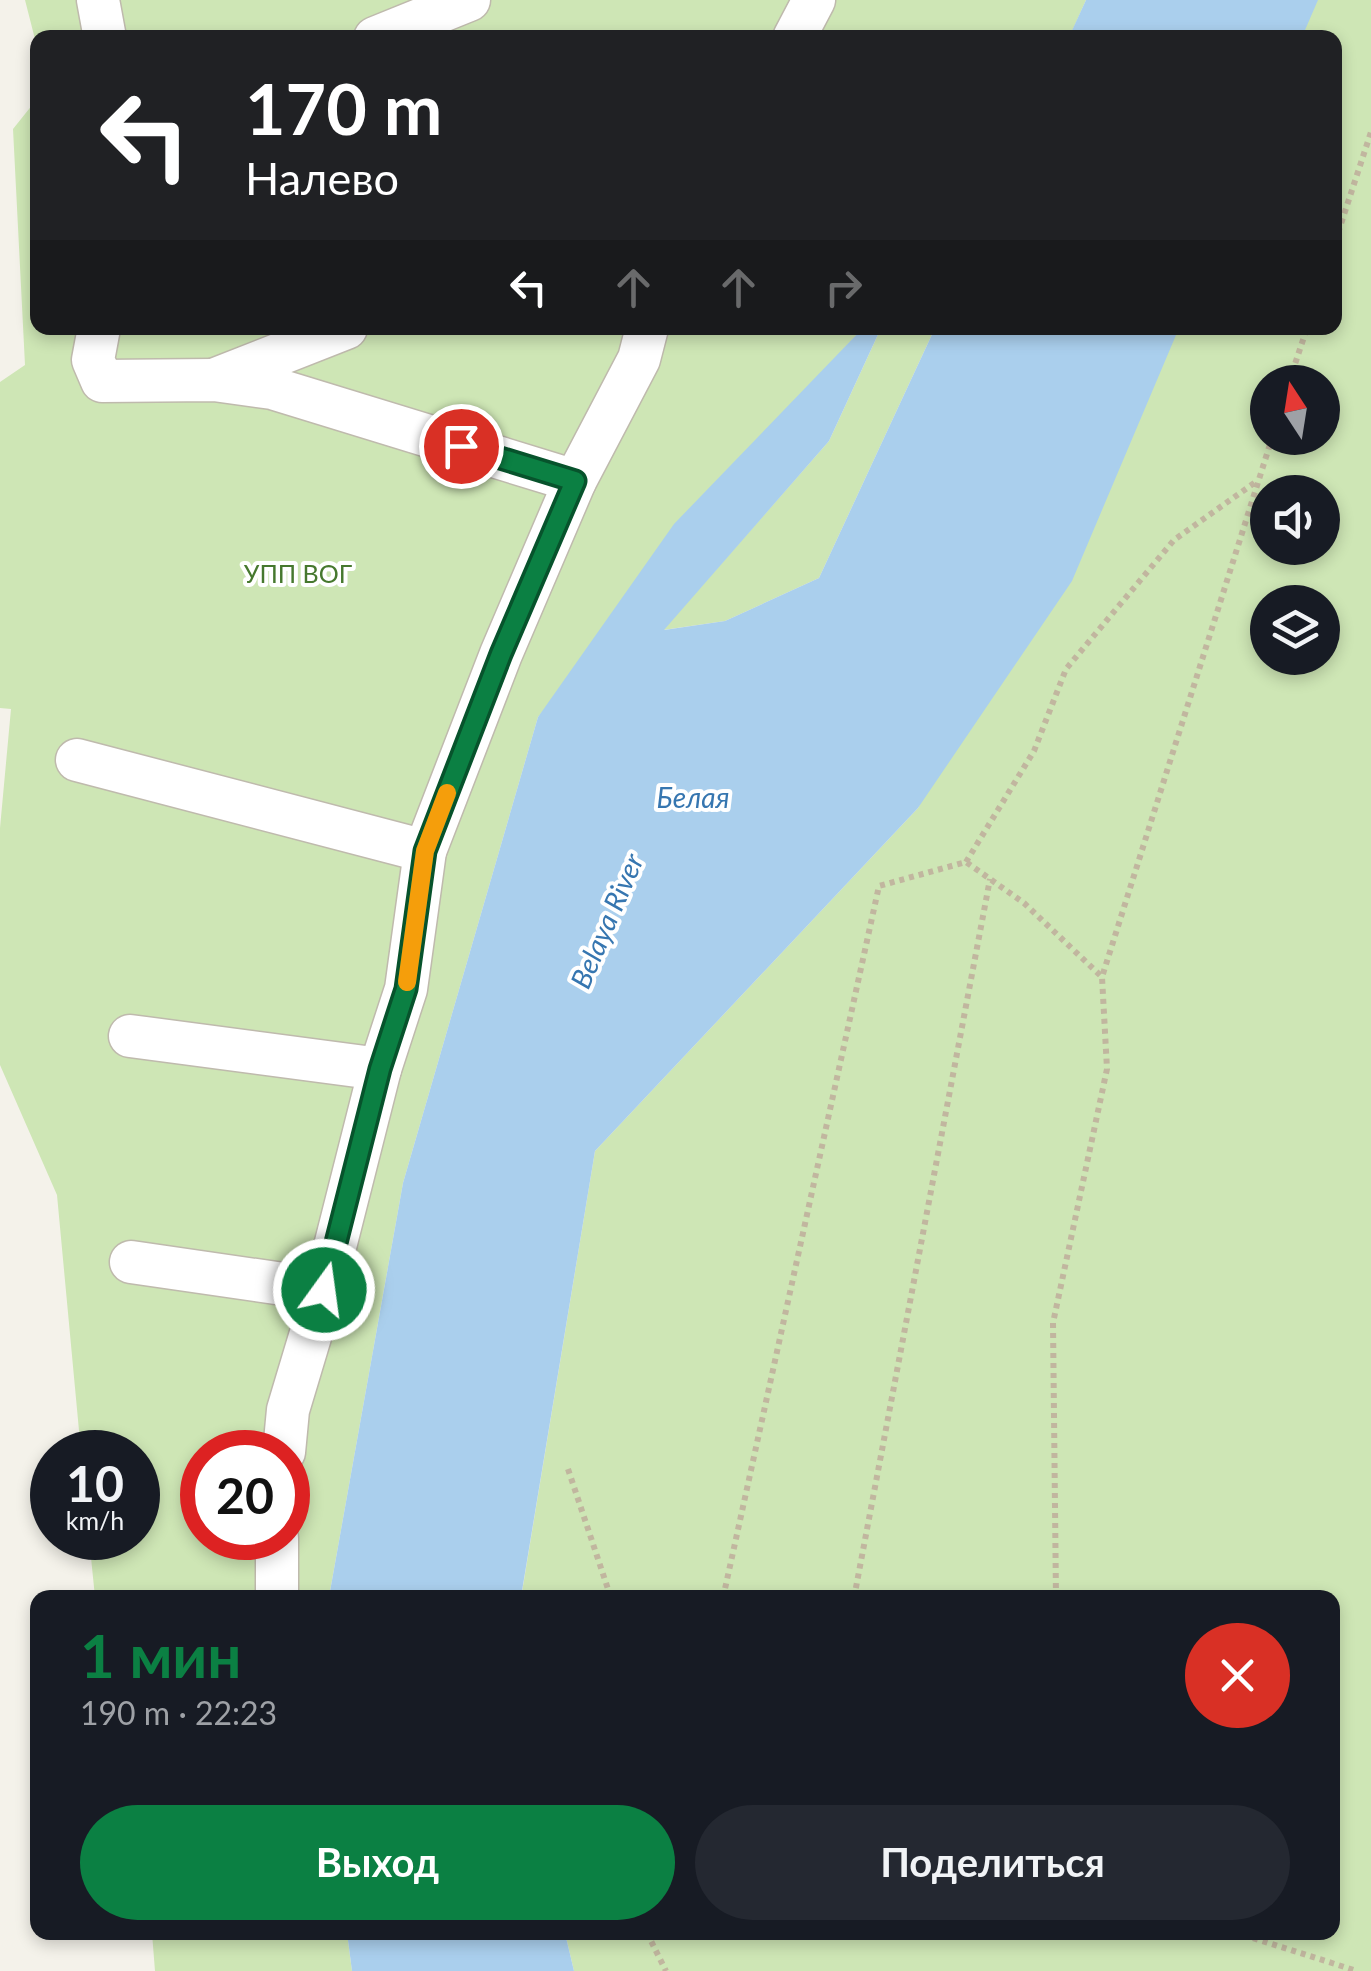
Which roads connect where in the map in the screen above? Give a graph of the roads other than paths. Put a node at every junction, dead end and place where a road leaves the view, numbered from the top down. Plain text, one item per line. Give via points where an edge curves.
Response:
1 (98, 0) edge
2 (469, 0) edge
3 (814, 0) edge
4 (104, 30) edge
5 (394, 30) edge
6 (798, 30) edge
7 (98, 335) edge
8 (328, 335) edge
9 (646, 335) edge
10 (214, 380) junction
11 (575, 481) junction
12 (76, 760) dead end
13 (425, 851) junction
14 (130, 1036) dead end
15 (380, 1069) junction
16 (131, 1262) dead end
17 (324, 1290) junction
18 (286, 1430) edge
19 (277, 1560) edge
20 (277, 1590) edge

1 - 4 lane
2 - 5 lane
3 - 6 lane
7 - 10 lane via 93,360 102,381
8 - 10 lane
9 - 11 lane
10 - 11 lane via 272,388
11 - 13 lane
12 - 13 lane
13 - 15 lane via 406,989
14 - 15 lane
15 - 17 lane
16 - 17 lane
17 - 18 lane
19 - 20 lane

